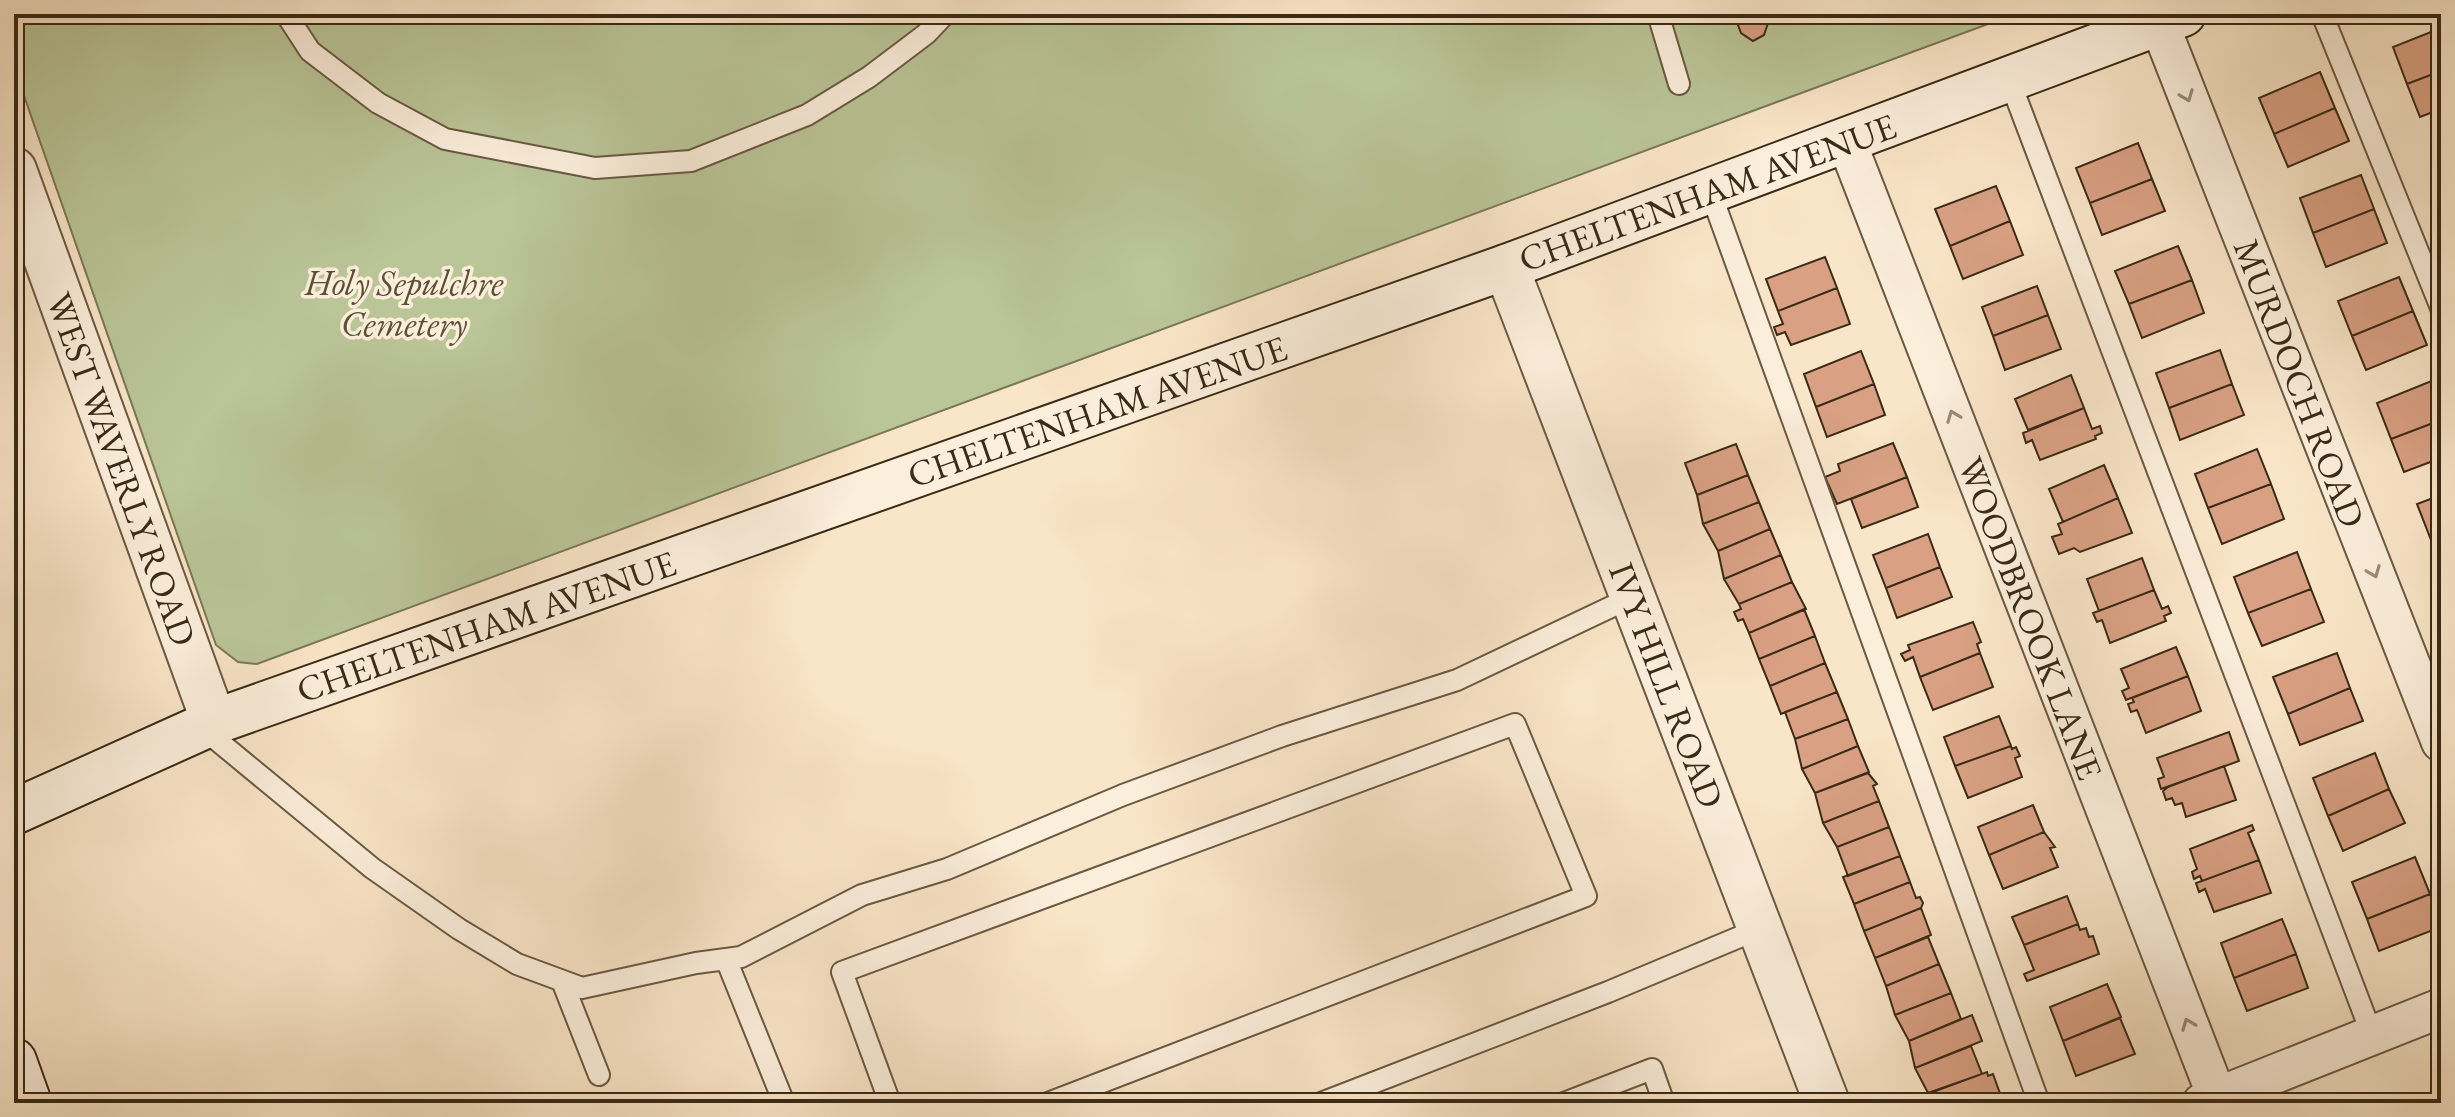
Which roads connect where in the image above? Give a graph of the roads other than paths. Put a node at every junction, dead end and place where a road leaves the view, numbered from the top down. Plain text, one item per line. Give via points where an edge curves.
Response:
1 (286, 14) edge
2 (945, 14) edge
3 (1658, 14) edge
4 (2322, 14) edge
5 (2171, 18) edge
6 (2009, 79) junction
7 (1679, 84) dead end
8 (1846, 140) junction
9 (14, 170) edge
10 (1710, 191) junction
11 (1506, 267) junction
12 (2441, 308) edge
13 (1632, 597) junction
14 (208, 725) junction
15 (2441, 742) edge
16 (14, 812) edge
17 (1761, 928) junction
18 (726, 959) junction
19 (562, 981) junction
20 (2441, 1008) edge
21 (2372, 1035) junction
22 (14, 1061) edge
23 (599, 1075) dead end
24 (2209, 1100) edge
25 (29, 1103) edge
26 (784, 1103) edge
27 (890, 1103) edge
28 (1048, 1103) edge
29 (1321, 1103) edge
30 (1564, 1103) edge
31 (1664, 1103) edge
32 (1827, 1103) edge
33 (2039, 1103) edge

1 - 2 lane via 310,51 378,103 445,139 595,168 691,161 795,120 869,77
3 - 7 lane
4 - 12 lane
5 - 6 main road, CHELTENHAM AVENUE
5 -> 15 street, MURDOCH ROAD
6 - 8 main road, CHELTENHAM AVENUE
6 - 21 lane
8 - 10 main road, CHELTENHAM AVENUE
24 -> 8 street, WOODBROOK LANE
9 - 14 main road, WEST WAVERLY ROAD
10 - 11 main road, CHELTENHAM AVENUE
10 - 33 lane
11 - 13 main road, IVY HILL ROAD
11 - 14 main road, CHELTENHAM AVENUE
13 - 17 main road, IVY HILL ROAD
13 - 18 lane via 1457,680 1358,709 1123,795 988,853 862,895 741,957
14 - 16 main road, CHELTENHAM AVENUE
14 - 19 lane via 396,885 517,964
17 - 29 lane
17 - 32 main road, IVY HILL ROAD
18 - 19 lane via 582,988
18 - 26 lane
19 - 23 lane
20 - 21 street
21 - 24 street
22 - 25 main road
27 - 28 lane via 842,972 1515,724 1586,896
30 - 31 lane via 1652,1069

